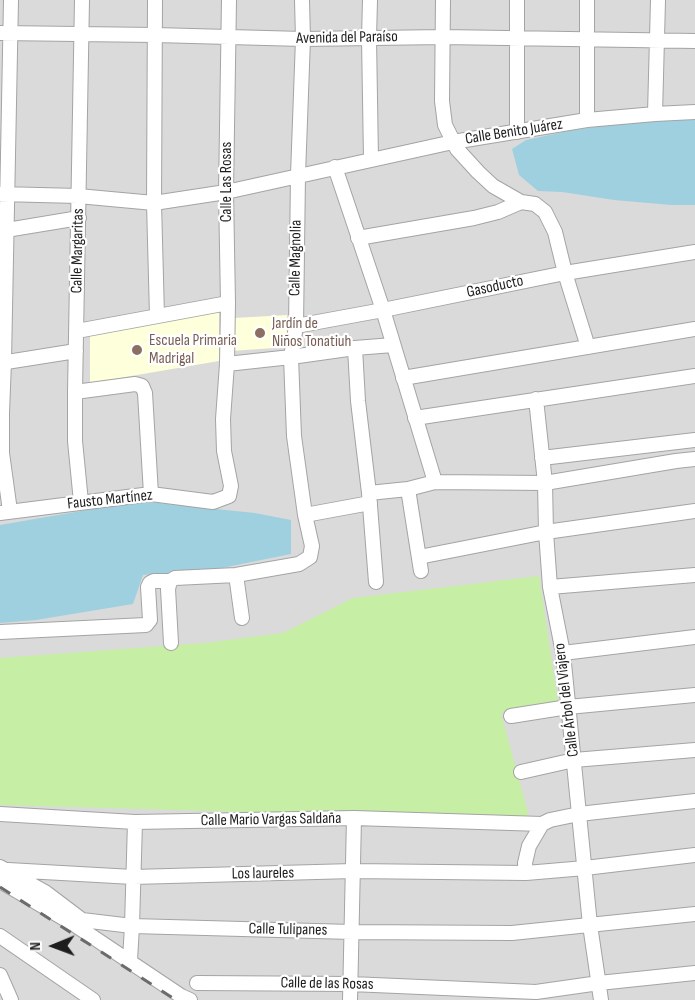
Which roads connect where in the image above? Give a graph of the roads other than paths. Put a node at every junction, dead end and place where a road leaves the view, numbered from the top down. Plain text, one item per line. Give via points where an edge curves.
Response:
1 (11, 0) edge
2 (82, 0) edge
3 (155, 0) edge
4 (229, 0) edge
5 (302, 0) edge
6 (370, 0) edge
7 (443, 0) edge
8 (517, 0) edge
9 (587, 0) edge
10 (658, 0) edge
11 (5, 33) edge
12 (81, 34) junction
13 (155, 35) junction
14 (442, 37) junction
15 (229, 38) junction
16 (369, 38) junction
17 (303, 39) junction
18 (517, 39) junction
19 (587, 40) junction
20 (658, 41) junction
21 (695, 41) edge
22 (695, 112) edge
23 (655, 114) junction
24 (588, 120) junction
25 (517, 132) junction
26 (453, 142) junction
27 (371, 159) junction
28 (335, 167) junction
29 (298, 176) junction
30 (226, 192) junction
31 (4, 193) edge
32 (78, 196) junction
33 (154, 202) junction
34 (521, 202) junction
35 (79, 218) junction
36 (3, 230) edge
37 (358, 238) junction
38 (695, 252) edge
39 (565, 273) junction
40 (228, 303) junction
41 (383, 310) junction
42 (157, 316) junction
43 (296, 326) junction
44 (695, 329) edge
45 (77, 331) junction
46 (393, 345) junction
47 (588, 347) junction
48 (354, 348) junction
49 (76, 351) junction
50 (291, 357) junction
51 (2, 363) edge
52 (227, 364) junction
53 (695, 376) edge
54 (403, 378) junction
55 (75, 392) junction
56 (536, 399) junction
57 (415, 418) junction
58 (695, 440) edge
59 (542, 458) junction
60 (695, 459) edge
61 (435, 482) junction
62 (545, 483) junction
63 (408, 489) junction
64 (151, 494) junction
65 (369, 498) junction
66 (81, 502) junction
67 (5, 512) edge
68 (695, 512) edge
69 (305, 515) junction
70 (546, 532) junction
71 (236, 575) junction
72 (695, 575) edge
73 (170, 581) junction
74 (376, 582) dead end
75 (550, 587) junction
76 (242, 618) dead end
77 (0, 632) edge
78 (695, 637) edge
79 (171, 643) dead end
80 (563, 652) junction
81 (695, 695) edge
82 (568, 707) junction
83 (512, 716) dead end
84 (695, 750) edge
85 (574, 760) junction
86 (521, 772) dead end
87 (695, 801) edge
88 (0, 814) edge
89 (579, 814) junction
90 (354, 818) junction
91 (135, 822) junction
92 (542, 824) junction
93 (695, 855) edge
94 (585, 868) junction
95 (353, 871) junction
96 (0, 872) edge
97 (526, 873) junction
98 (133, 877) junction
99 (695, 914) edge
100 (590, 925) junction
101 (132, 926) junction
102 (352, 932) junction
103 (0, 936) edge
104 (130, 960) junction
105 (695, 973) edge
106 (0, 975) edge
107 (197, 983) dead end
108 (599, 983) junction
109 (351, 984) junction
110 (12, 1000) edge
111 (93, 1000) edge
112 (190, 1000) edge
113 (350, 1000) edge
114 (601, 1000) edge

1 - 11 street
2 - 12 street, Calle Margaritas
3 - 13 street
4 - 15 street, Calle Las Rosas
5 - 17 street, Calle Magnolia
6 - 16 street
7 - 14 street
8 - 18 street
9 - 19 street
10 - 20 street
11 - 12 street, Avenida del Paraíso
11 - 31 street
12 - 13 street, Avenida del Paraíso
12 - 32 street, Calle Margaritas
13 - 15 street, Avenida del Paraíso
13 - 33 street
14 - 16 street, Avenida del Paraíso
14 - 18 street, Avenida del Paraíso
14 - 26 street via 442,101 445,124
15 - 17 street, Avenida del Paraíso
15 - 30 street, Calle Las Rosas
16 - 17 street, Avenida del Paraíso
16 - 27 street
17 - 29 street, Calle Magnolia
18 - 19 street, Avenida del Paraíso
18 - 25 street
19 - 20 street, Avenida del Paraíso
19 - 24 street
20 - 21 street, Avenida del Paraíso
20 - 23 street
22 - 23 street, Calle Benito Juárez
23 - 24 street, Calle Benito Juárez
24 - 25 street, Calle Benito Juárez
25 - 26 street, Calle Benito Juárez
26 - 27 street, Calle Benito Juárez
26 - 34 street via 493,186
27 - 28 street, Calle Benito Juárez
28 - 29 street, Calle Benito Juárez
28 - 37 street
29 - 30 street, Calle Benito Juárez
29 - 43 street, Calle Magnolia
30 - 33 street, Calle Benito Juárez
30 - 40 street, Calle Las Rosas
31 - 32 street, Calle Benito Juárez
31 - 36 street
32 - 33 street, Calle Benito Juárez
32 - 35 street, Calle Margaritas
33 - 42 street
34 - 37 street via 490,214
34 - 39 street via 535,204 545,212 555,232
35 - 36 street
35 - 45 street, Calle Margaritas
36 - 51 street
37 - 41 street
38 - 39 street, Gasoducto
39 - 41 street, Gasoducto
39 - 47 street
40 - 42 street
40 - 52 street, Calle Las Rosas
41 - 43 street, Gasoducto
41 - 46 street
42 - 45 street
43 - 50 street, Calle Magnolia
44 - 47 street
45 - 49 street, Calle Margaritas
46 - 48 street
46 - 54 street
47 - 54 street
48 - 50 street
48 - 65 street
49 - 51 street
49 - 55 street, Calle Margaritas
50 - 52 street
50 - 69 street, Calle Magnolia via 294,436
51 - 67 street
52 - 64 street, Fausto Martínez via 223,430 229,496 213,501
53 - 56 street
54 - 57 street
55 - 64 street via 142,386
55 - 66 street, Calle Margaritas
56 - 57 street
56 - 59 street, Calle Árbol del Viajero
57 - 61 street
58 - 59 street
59 - 62 street, Calle Árbol del Viajero
60 - 62 street
61 - 62 street
61 - 63 street
62 - 70 street, Calle Árbol del Viajero
63 - 65 street
63 - 70 street via 420,564
64 - 66 street, Fausto Martínez
65 - 69 street
65 - 74 street
66 - 67 street, Fausto Martínez
68 - 70 street
69 - 71 street, Calle Magnolia via 312,546 310,557 299,564
70 - 75 street, Calle Árbol del Viajero
71 - 73 street
71 - 76 street
72 - 75 street
73 - 77 street via 150,583 150,620 146,625
73 - 79 street
75 - 80 street, Calle Árbol del Viajero
78 - 80 street
80 - 82 street, Calle Árbol del Viajero
81 - 82 street
82 - 83 street
82 - 85 street, Calle Árbol del Viajero
84 - 85 street
85 - 86 street
85 - 89 street, Calle Árbol del Viajero
87 - 89 street, Calle Mario Vargas Saldaña
88 - 91 street, Calle Mario Vargas Saldaña
89 - 92 street, Calle Mario Vargas Saldaña
89 - 94 street, Calle Árbol del Viajero
90 - 91 street, Calle Mario Vargas Saldaña
90 - 92 street, Calle Mario Vargas Saldaña
90 - 95 street
91 - 98 street
92 - 97 street via 529,846
93 - 94 street, Los laureles
94 - 97 street, Los laureles
94 - 100 street, Calle Árbol del Viajero
95 - 97 street, Los laureles
95 - 98 street, Los laureles
95 - 102 street
96 - 98 street, Los laureles
96 - 101 street, Calle Tulipanes via 45,892 82,920
96 - 104 street
98 - 101 street
99 - 100 street, Calle Tulipanes
100 - 102 street, Calle Tulipanes via 512,933
100 - 108 street, Calle Árbol del Viajero
101 - 102 street, Calle Tulipanes
101 - 104 street
102 - 109 street
103 - 111 street
104 - 112 street
105 - 108 street, Calle de las Rosas
106 - 110 street
107 - 109 street, Calle de las Rosas
108 - 109 street, Calle de las Rosas via 536,992
108 - 114 street, Calle Árbol del Viajero
109 - 113 street

